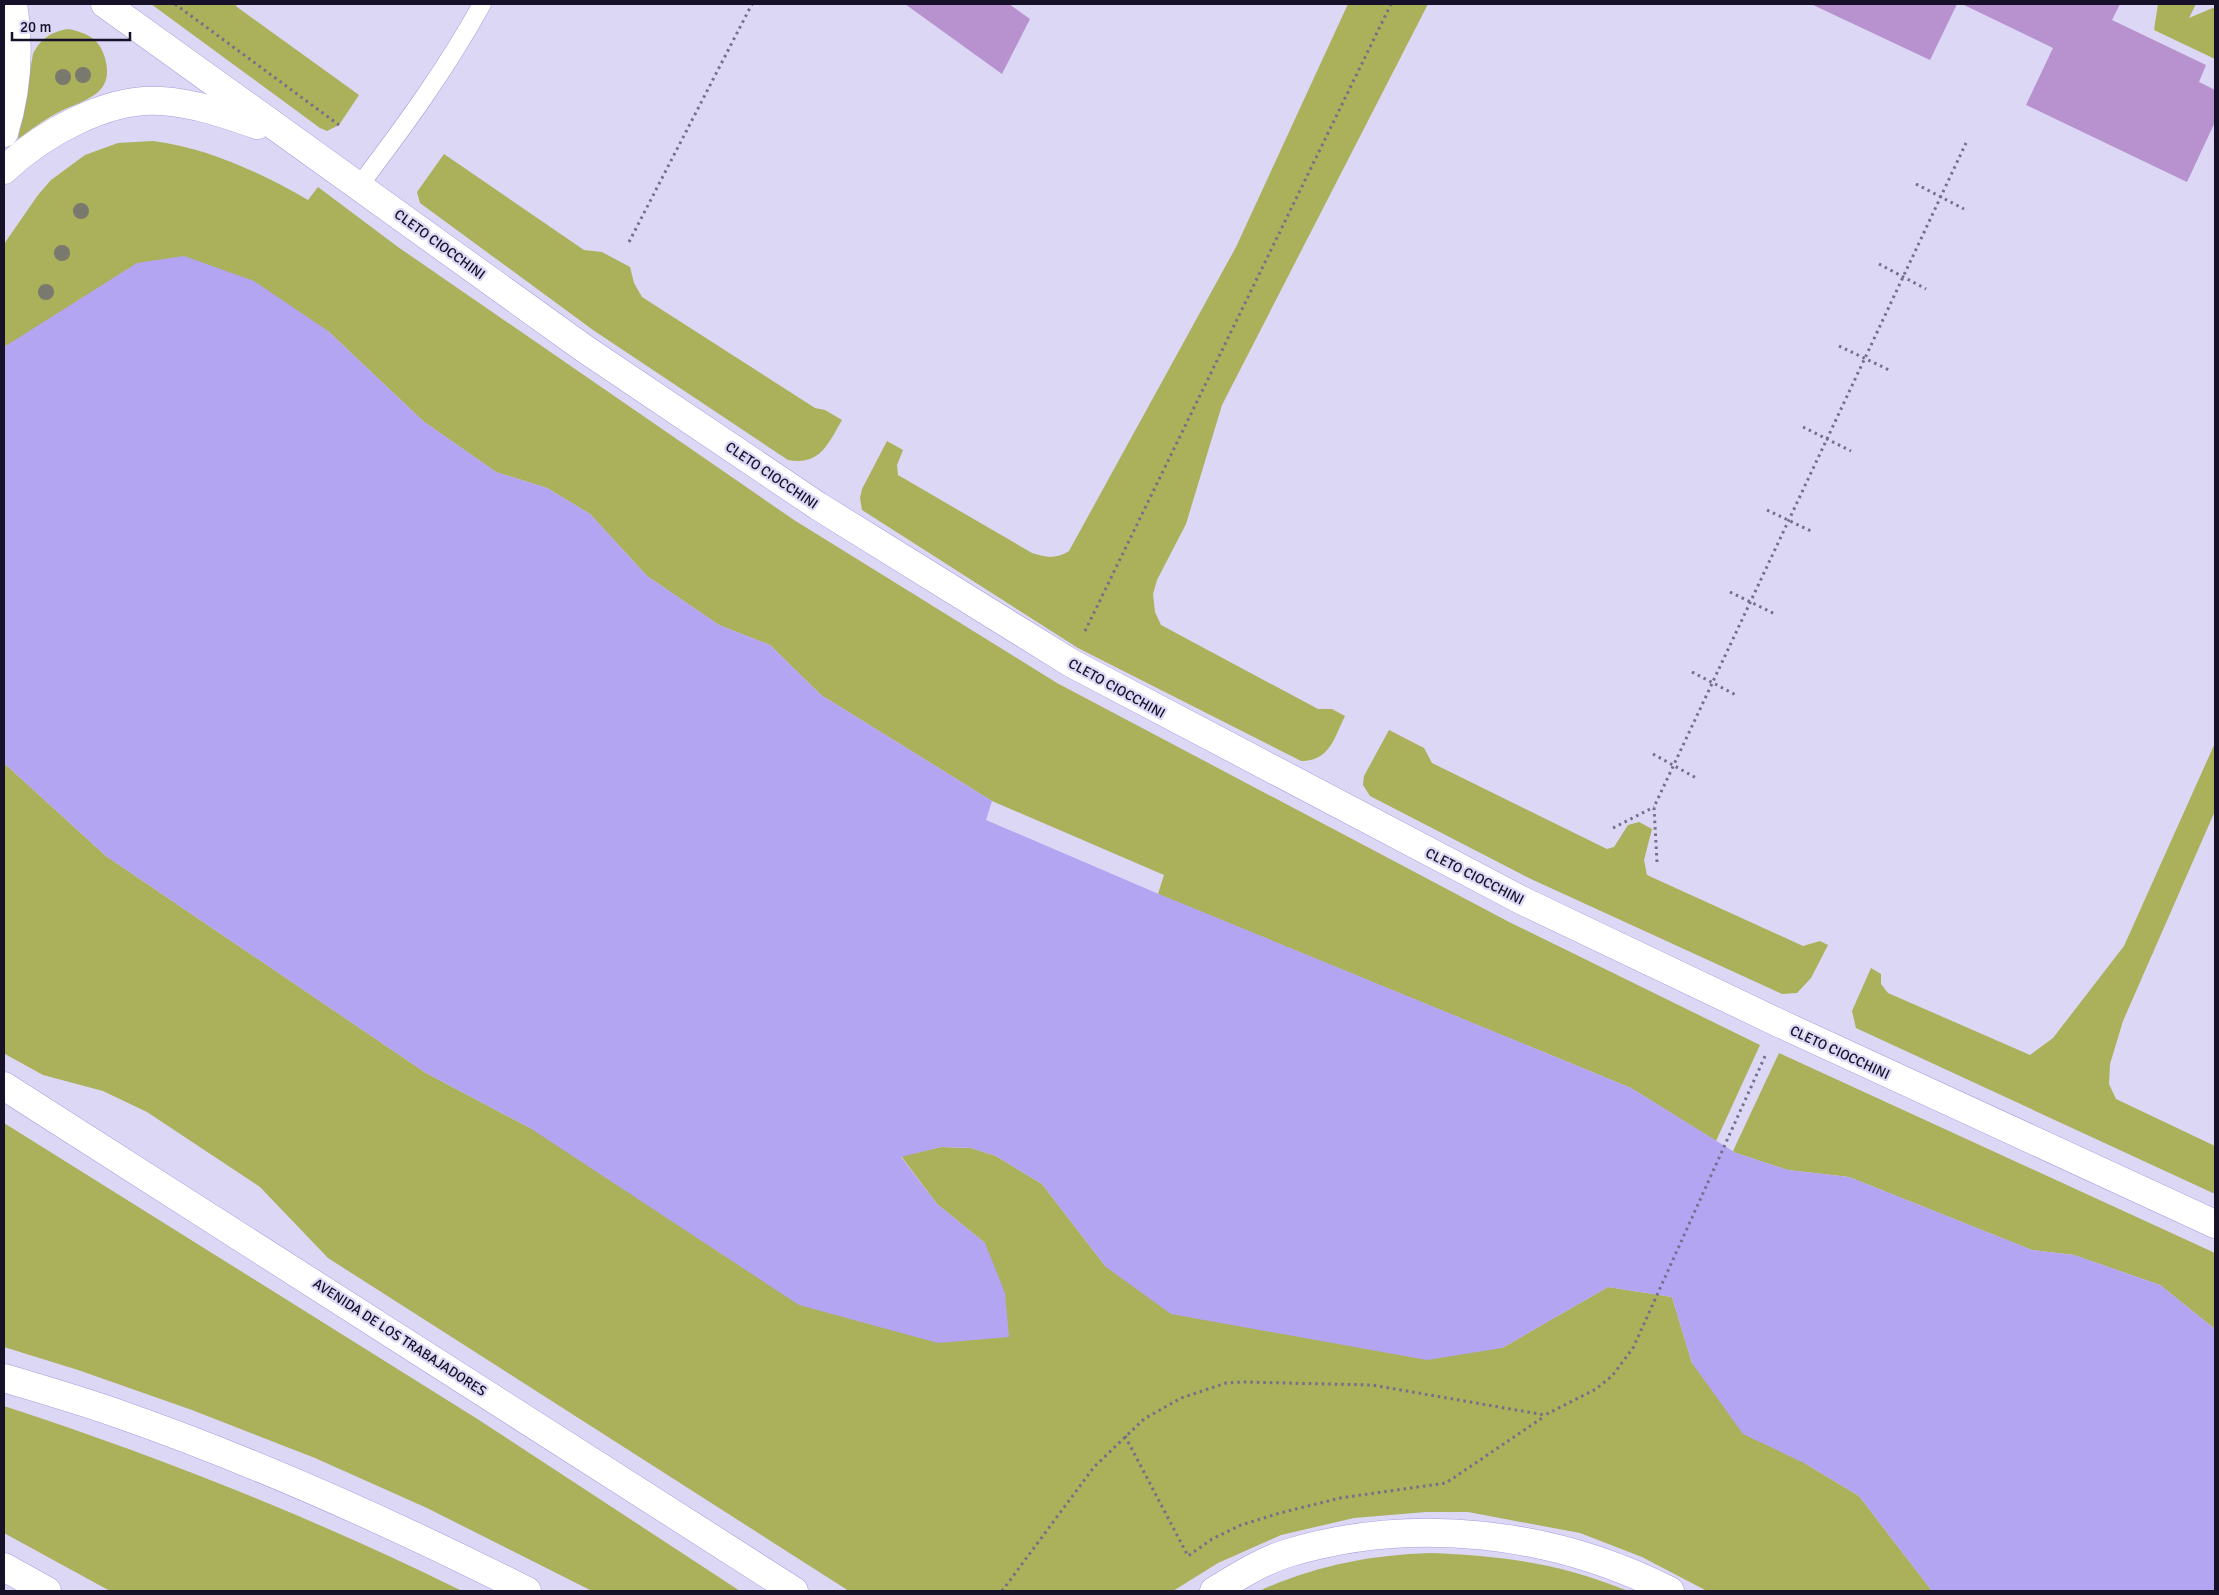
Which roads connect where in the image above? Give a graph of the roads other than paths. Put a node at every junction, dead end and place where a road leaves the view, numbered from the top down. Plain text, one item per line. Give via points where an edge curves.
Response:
1 (13, 4) edge
2 (105, 4) edge
3 (482, 4) edge
4 (4, 133) edge
5 (287, 136) junction
6 (4, 170) edge
7 (359, 186) junction
8 (4, 1086) edge
9 (2215, 1224) edge
10 (4, 1378) edge
11 (4, 1567) edge
12 (47, 1591) edge
13 (527, 1591) edge
14 (794, 1591) edge
15 (1214, 1591) edge
16 (1670, 1591) edge

1 - 4 street via 18,34 18,69
2 - 5 street, CLETO CIOCCHINI
3 - 7 lane via 424,96
5 - 6 street via 192,105 136,102 84,118 59,130 35,144
5 - 7 street, CLETO CIOCCHINI
7 - 9 street, CLETO CIOCCHINI via 633,382 818,506 1070,663 1514,896 1781,1024
8 - 14 street, AVENIDA DE LOS TRABAJADORES
10 - 13 street via 116,1413 231,1457 430,1543
11 - 12 street
15 - 16 street via 1286,1553 1368,1537 1450,1533 1488,1535 1566,1550 1607,1562

